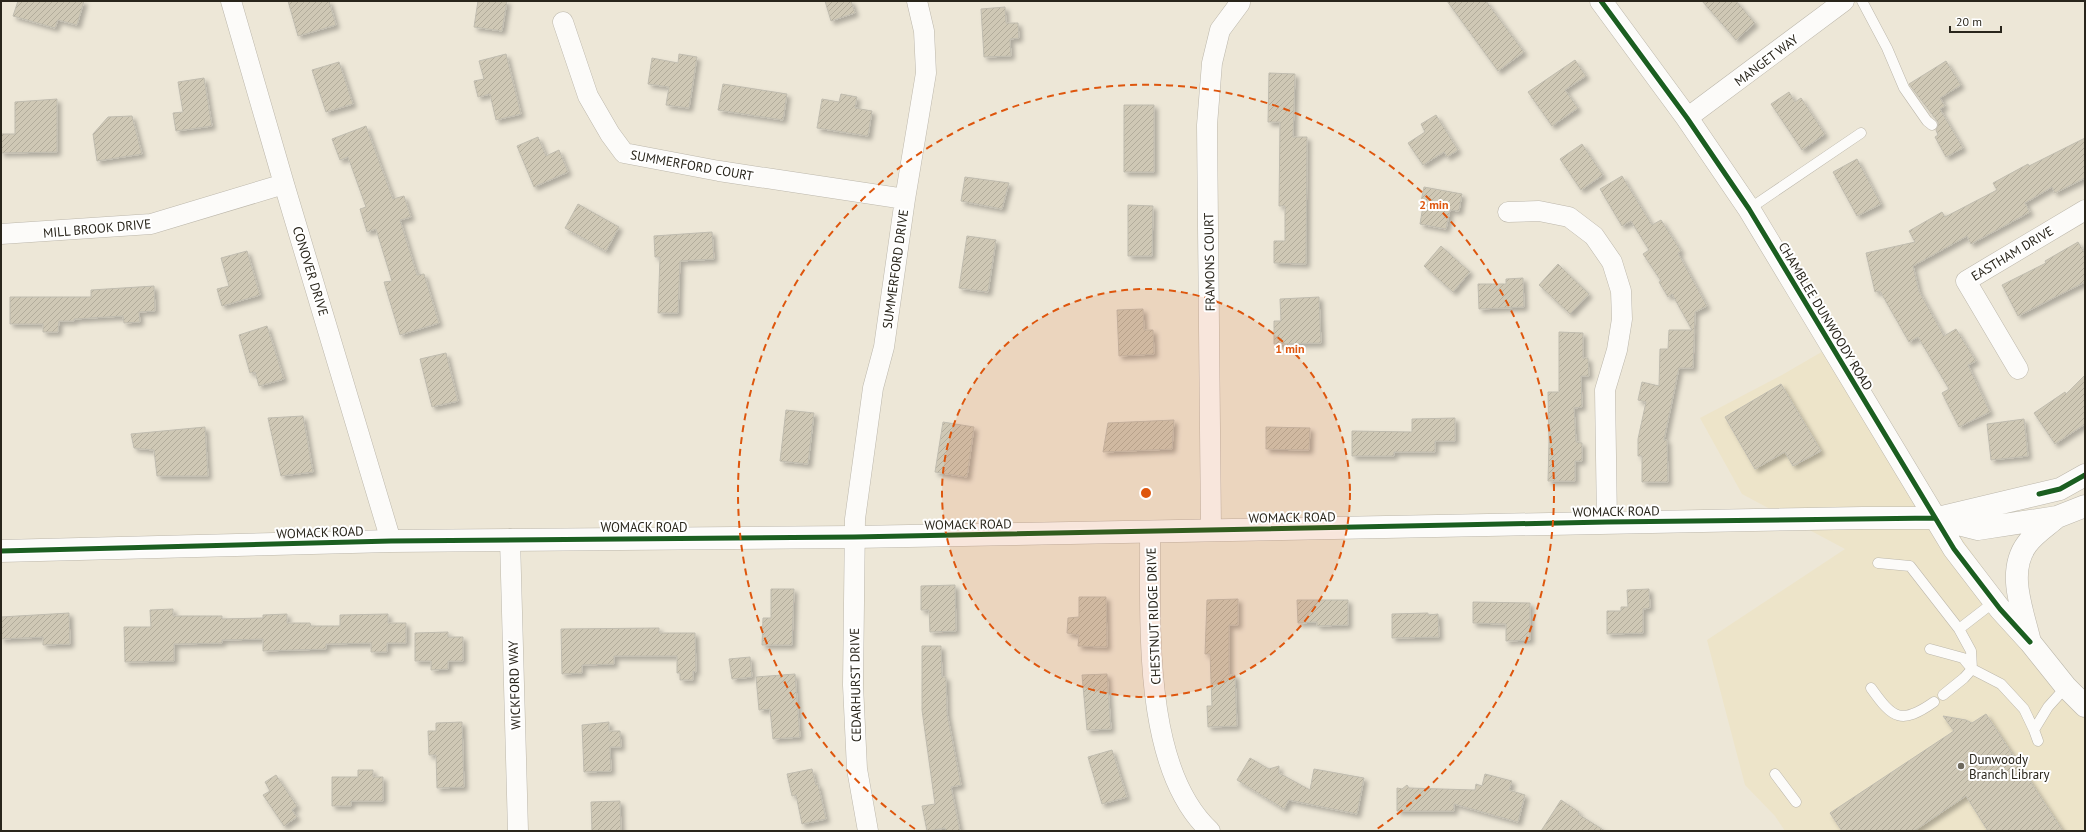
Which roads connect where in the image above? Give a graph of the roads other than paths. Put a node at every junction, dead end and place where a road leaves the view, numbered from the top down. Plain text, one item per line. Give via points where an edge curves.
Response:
1 (231, 1) edge
2 (917, 1) edge
3 (1601, 1) edge
4 (1844, 1) edge
5 (1862, 1) edge
6 (1240, 3) dead end
7 (563, 22) dead end
8 (1687, 118) junction
9 (1932, 125) dead end
10 (1861, 134) dead end
11 (284, 184) junction
12 (905, 199) junction
13 (1749, 209) junction
14 (2085, 210) edge
15 (1508, 212) dead end
16 (1, 234) edge
17 (2018, 369) dead end
18 (2085, 475) edge
19 (2085, 506) edge
20 (2057, 517) junction
21 (1935, 518) junction
22 (1607, 522) junction
23 (1211, 530) junction
24 (1150, 531) junction
25 (854, 537) junction
26 (510, 539) junction
27 (391, 541) junction
28 (1, 551) edge
29 (1878, 563) dead end
30 (1994, 602) junction
31 (1959, 629) junction
32 (2030, 642) junction
33 (1930, 649) dead end
34 (1972, 669) junction
35 (2066, 686) junction
36 (1871, 688) dead end
37 (1943, 695) dead end
38 (1934, 702) dead end
39 (2085, 706) edge
40 (2034, 730) junction
41 (2038, 741) dead end
42 (1776, 774) dead end
43 (1796, 802) dead end
44 (518, 831) edge
45 (868, 831) edge
46 (1210, 831) edge

1 - 11 street, CONOVER DRIVE
2 - 12 street, SUMMERFORD DRIVE via 924,30 926,73
3 - 8 street, CHAMBLEE DUNWOODY ROAD
4 - 8 street, MANGET WAY
5 - 9 lane via 1887,48 1904,88
6 - 23 street, FRAMONS COURT via 1220,30 1212,63 1207,125
7 - 12 street, SUMMERFORD COURT via 588,96 624,153 719,171
8 - 13 street, CHAMBLEE DUNWOODY ROAD
10 - 13 lane
11 - 16 street, MILL BROOK DRIVE via 151,224
11 - 27 street, CONOVER DRIVE
12 - 25 street, SUMMERFORD DRIVE via 884,347 866,436 854,519
13 - 21 street, CHAMBLEE DUNWOODY ROAD
14 - 17 street, EASTHAM DRIVE via 1966,281
15 - 22 street via 1539,211 1569,217 1594,236 1612,262 1621,291 1622,319 1617,350 1605,390
18 - 21 street via 2060,489
19 - 20 street
20 - 21 street via 1978,529
20 - 32 street via 2028,542 2018,558 2016,582
21 - 22 street, WOMACK ROAD
21 - 30 street, CHAMBLEE DUNWOODY ROAD via 1954,549
22 - 23 street, WOMACK ROAD
23 - 24 street, WOMACK ROAD
24 - 25 street, WOMACK ROAD
24 - 46 street, CHESTNUT RIDGE DRIVE via 1152,660 1161,731 1177,784 1196,818
25 - 26 street, WOMACK ROAD
25 - 45 street, CEDARHURST DRIVE via 853,684 857,769
26 - 27 street, WOMACK ROAD
26 - 44 street, WICKFORD WAY
27 - 28 street, WOMACK ROAD
29 - 31 lane via 1910,566
30 - 31 lane
30 - 32 street, CHAMBLEE DUNWOODY ROAD
31 - 34 lane via 1971,651
32 - 35 street, CHAMBLEE DUNWOODY ROAD
33 - 34 lane via 1963,658
34 - 37 lane
34 - 40 lane via 2001,684 2024,709
35 - 39 street, CHAMBLEE DUNWOODY ROAD
35 - 40 lane
36 - 38 lane via 1893,713 1903,717 1918,713
40 - 41 lane
42 - 43 lane

